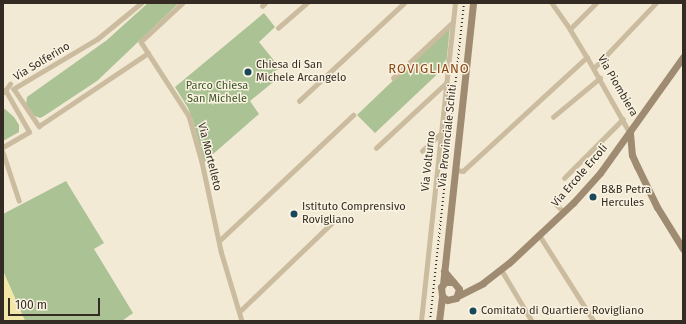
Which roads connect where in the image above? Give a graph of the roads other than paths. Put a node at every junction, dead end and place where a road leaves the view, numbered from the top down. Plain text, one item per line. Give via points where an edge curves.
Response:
1 (142, 3) edge
2 (183, 3) edge
3 (307, 3) edge
4 (404, 3) edge
5 (455, 3) edge
6 (472, 3) edge
7 (552, 3) edge
8 (596, 3) edge
9 (656, 3) edge
10 (453, 21) junction
11 (278, 28) dead end
12 (570, 29) junction
13 (148, 53) junction
14 (587, 57) junction
15 (683, 57) edge
16 (594, 68) junction
17 (393, 78) dead end
18 (600, 78) junction
19 (446, 83) junction
20 (10, 84) dead end
21 (4, 91) edge
22 (299, 101) dead end
23 (353, 115) dead end
24 (554, 117) dead end
25 (623, 119) junction
26 (441, 132) junction
27 (630, 133) junction
28 (3, 147) edge
29 (376, 148) dead end
30 (422, 151) dead end
31 (3, 152) edge
32 (455, 170) junction
33 (564, 178) dead end
34 (19, 200) dead end
35 (556, 204) dead end
36 (564, 212) junction
37 (333, 222) dead end
38 (540, 236) junction
39 (219, 241) junction
40 (683, 249) edge
41 (501, 269) junction
42 (444, 271) junction
43 (455, 283) junction
44 (443, 284) junction
45 (472, 288) junction
46 (442, 296) junction
47 (458, 296) junction
48 (450, 301) junction
49 (238, 312) junction
50 (440, 312) junction
51 (242, 321) edge
52 (421, 321) edge
53 (439, 321) edge
54 (532, 321) edge
55 (594, 321) edge

1 - 13 street, Via Solferino via 98,40 14,89 39,126
2 - 13 street, Via Mortelleto via 141,42
3 - 11 street
4 - 22 street
5 - 10 street, Via Volturno
6 - 32 street, Via Provinciale Schiti
7 - 12 street, Via Piombiera
8 - 12 street
9 - 16 street
10 - 17 street
10 - 19 street, Via Volturno
12 - 14 street, Via Piombiera
13 - 39 street, Via Mortelleto via 189,116
14 - 16 street, Via Piombiera
14 - 32 street via 463,171
15 - 27 street, Via Ercole Ercoli
16 - 18 street, Via Piombiera
18 - 24 street
18 - 25 street, Via Piombiera
19 - 26 street, Via Volturno
19 - 29 street
20 - 21 street
21 - 28 street via 29,132
23 - 39 street
25 - 27 street, Via Piombiera
25 - 33 street
26 - 30 street
26 - 52 street, Via Volturno
27 - 36 street, Via Ercole Ercoli via 600,173
27 - 40 street, Via Piombiera via 631,150 637,166
31 - 34 street
32 - 42 street, Via Provinciale Schiti
35 - 36 street
36 - 38 street, Via Ercole Ercoli
37 - 49 street
38 - 41 street, Via Ercole Ercoli
38 - 55 street
39 - 49 street, Via Mortelleto
41 - 45 street, Via Ercole Ercoli
41 - 54 street
42 - 43 street
42 - 44 street, Via Provinciale Schiti
43 - 44 street
43 - 45 street
43 - 47 street via 460,289
44 - 46 street, Via Provinciale Schiti via 440,290
45 - 47 street, Via Ercole Ercoli
46 - 48 street
46 - 50 street, Via Provinciale Schiti
47 - 48 street
48 - 50 street
49 - 51 street, Via Mortelleto
50 - 53 street, Via Provinciale Schiti

